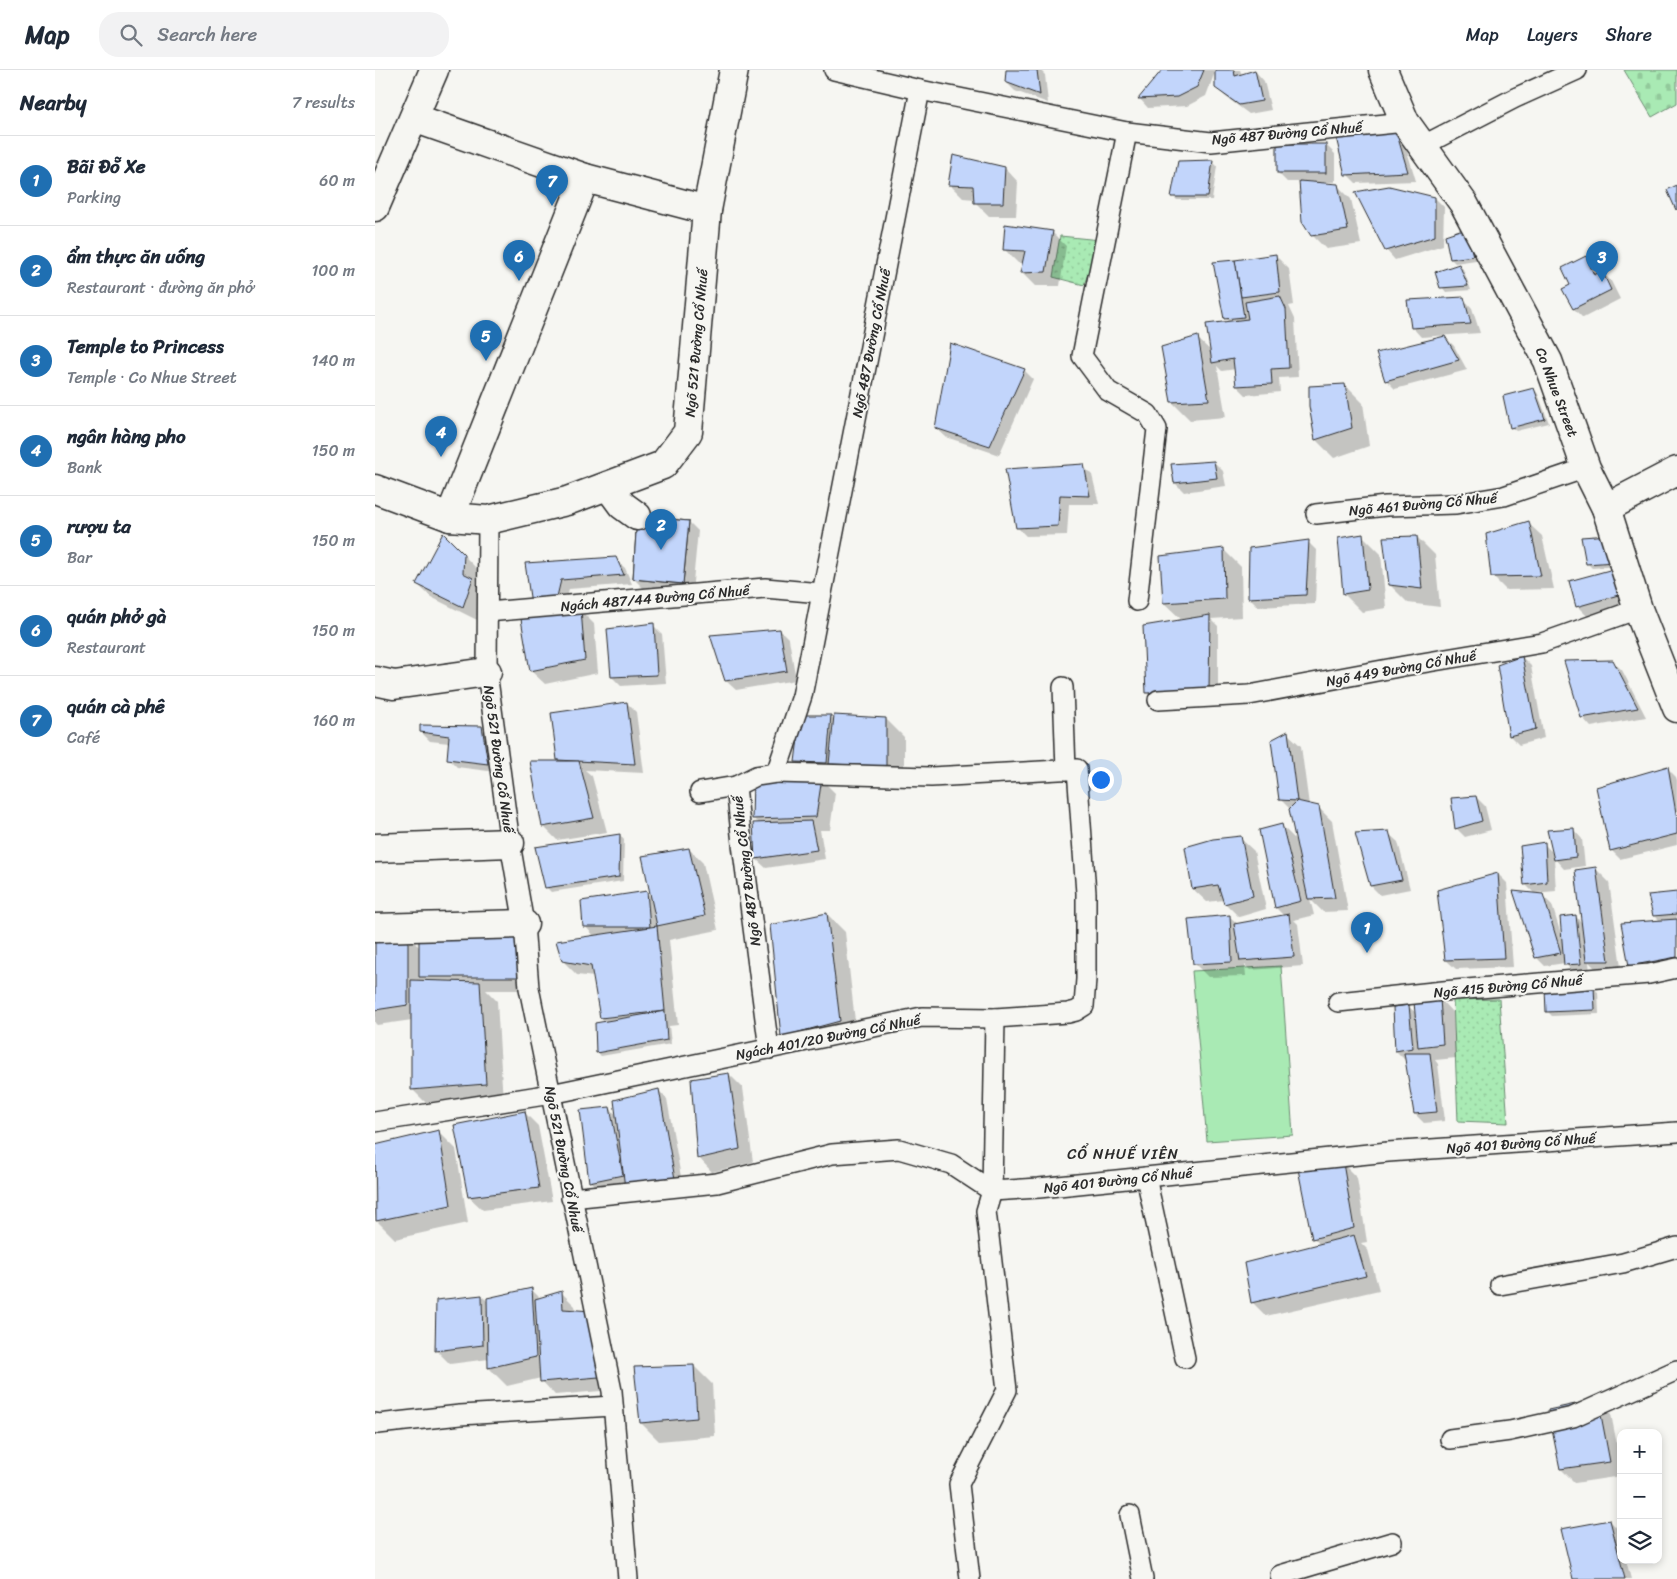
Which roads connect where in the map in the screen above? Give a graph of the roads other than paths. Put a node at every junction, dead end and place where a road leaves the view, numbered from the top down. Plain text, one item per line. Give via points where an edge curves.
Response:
1 (434, 70) edge
2 (734, 70) edge
3 (834, 70) edge
4 (1383, 70) edge
5 (1577, 70) edge
6 (921, 90) junction
7 (414, 118) junction
8 (1405, 122) junction
9 (1127, 132) junction
10 (1422, 146) junction
11 (585, 178) junction
12 (375, 207) edge
13 (707, 210) junction
14 (1586, 468) junction
15 (1677, 471) edge
16 (608, 486) junction
17 (375, 489) edge
18 (1606, 508) junction
19 (1315, 514) dead end
20 (637, 516) dead end
21 (450, 517) junction
22 (488, 520) junction
23 (821, 593) junction
24 (1137, 601) dead end
25 (1638, 609) junction
26 (488, 612) junction
27 (487, 672) junction
28 (375, 681) edge
29 (1063, 687) dead end
30 (1158, 700) dead end
31 (1677, 708) edge
32 (1066, 770) junction
33 (777, 773) junction
34 (736, 786) junction
35 (699, 792) dead end
36 (510, 844) junction
37 (375, 848) edge
38 (524, 924) junction
39 (375, 928) edge
40 (1677, 968) edge
41 (1338, 1002) dead end
42 (995, 1018) junction
43 (769, 1049) junction
44 (551, 1094) junction
45 (375, 1122) edge
46 (1677, 1132) edge
47 (1146, 1177) junction
48 (992, 1191) junction
49 (571, 1198) junction
50 (1677, 1247) edge
51 (1500, 1285) dead end
52 (1185, 1358) dead end
53 (1677, 1370) edge
54 (613, 1406) junction
55 (375, 1423) edge
56 (1450, 1439) dead end
57 (1130, 1515) dead end
58 (1393, 1542) dead end
59 (628, 1579) edge
60 (970, 1579) edge
61 (1143, 1579) edge
62 (1281, 1579) edge

1 - 7 street
2 - 13 street, Ngõ 521 Đường Cổ Nhuế
3 - 6 lane
4 - 8 street, Co Nhue Street
5 - 10 lane
6 - 9 lane, Ngõ 487 Đường Cổ Nhuế
6 - 23 lane, Ngõ 487 Đường Cổ Nhuế
7 - 11 street
7 - 12 street
8 - 9 lane, Ngõ 487 Đường Cổ Nhuế via 1211,142
8 - 10 street, Co Nhue Street
9 - 24 lane via 1082,356 1108,391 1148,414 1157,429
10 - 14 street, Co Nhue Street via 1464,204 1548,361
11 - 13 street
11 - 21 street
13 - 16 street, Ngõ 521 Đường Cổ Nhuế via 688,432 663,465
14 - 18 street, Co Nhue Street
14 - 19 lane, Ngõ 461 Đường Cổ Nhuế via 1504,496 1456,504 1386,506
15 - 18 street
16 - 20 street via 622,505
16 - 22 street, Ngõ 521 Đường Cổ Nhuế via 567,501
17 - 21 street
18 - 25 street, Co Nhue Street
21 - 22 street
22 - 26 lane, Ngõ 521 Đường Cổ Nhuế
23 - 26 lane, Ngách 487/44 Đường Cổ Nhuế via 765,588
23 - 33 lane, Ngõ 487 Đường Cổ Nhuế via 802,696
25 - 30 lane, Ngõ 449 Đường Cổ Nhuế via 1542,643 1249,696
25 - 31 street, Co Nhue Street
26 - 27 lane, Ngõ 521 Đường Cổ Nhuế
27 - 28 street via 394,685
27 - 36 lane, Ngõ 521 Đường Cổ Nhuế
29 - 32 lane
32 - 33 lane via 931,777
32 - 42 lane, Ngách 401/20 Đường Cổ Nhuế via 1077,769 1086,893 1084,1006 1068,1014
33 - 34 lane, Ngõ 487 Đường Cổ Nhuế via 756,776
34 - 35 lane
34 - 43 lane, Ngõ 487 Đường Cổ Nhuế
36 - 37 street
36 - 38 lane, Ngõ 521 Đường Cổ Nhuế
38 - 39 street
38 - 44 lane, Ngõ 521 Đường Cổ Nhuế via 529,988
40 - 41 lane, Ngõ 415 Đường Cổ Nhuế via 1649,974
42 - 43 lane, Ngách 401/20 Đường Cổ Nhuế via 922,1017
42 - 48 lane
43 - 44 lane, Ngách 401/20 Đường Cổ Nhuế
44 - 45 lane, Ngách 401/20 Đường Cổ Nhuế
44 - 49 lane, Ngõ 521 Đường Cổ Nhuế
46 - 47 lane, Ngõ 401 Đường Cổ Nhuế via 1388,1152
47 - 48 lane, Ngõ 401 Đường Cổ Nhuế
47 - 52 lane
48 - 49 lane via 951,1164 899,1149 832,1154 717,1183
48 - 60 lane via 986,1211 1007,1390 959,1484
49 - 54 lane, Ngõ 521 Đường Cổ Nhuế
50 - 51 lane via 1623,1263
53 - 56 lane via 1573,1417 1510,1431
54 - 55 lane
54 - 59 lane, Ngõ 521 Đường Cổ Nhuế
57 - 61 lane
58 - 62 lane via 1280,1575

